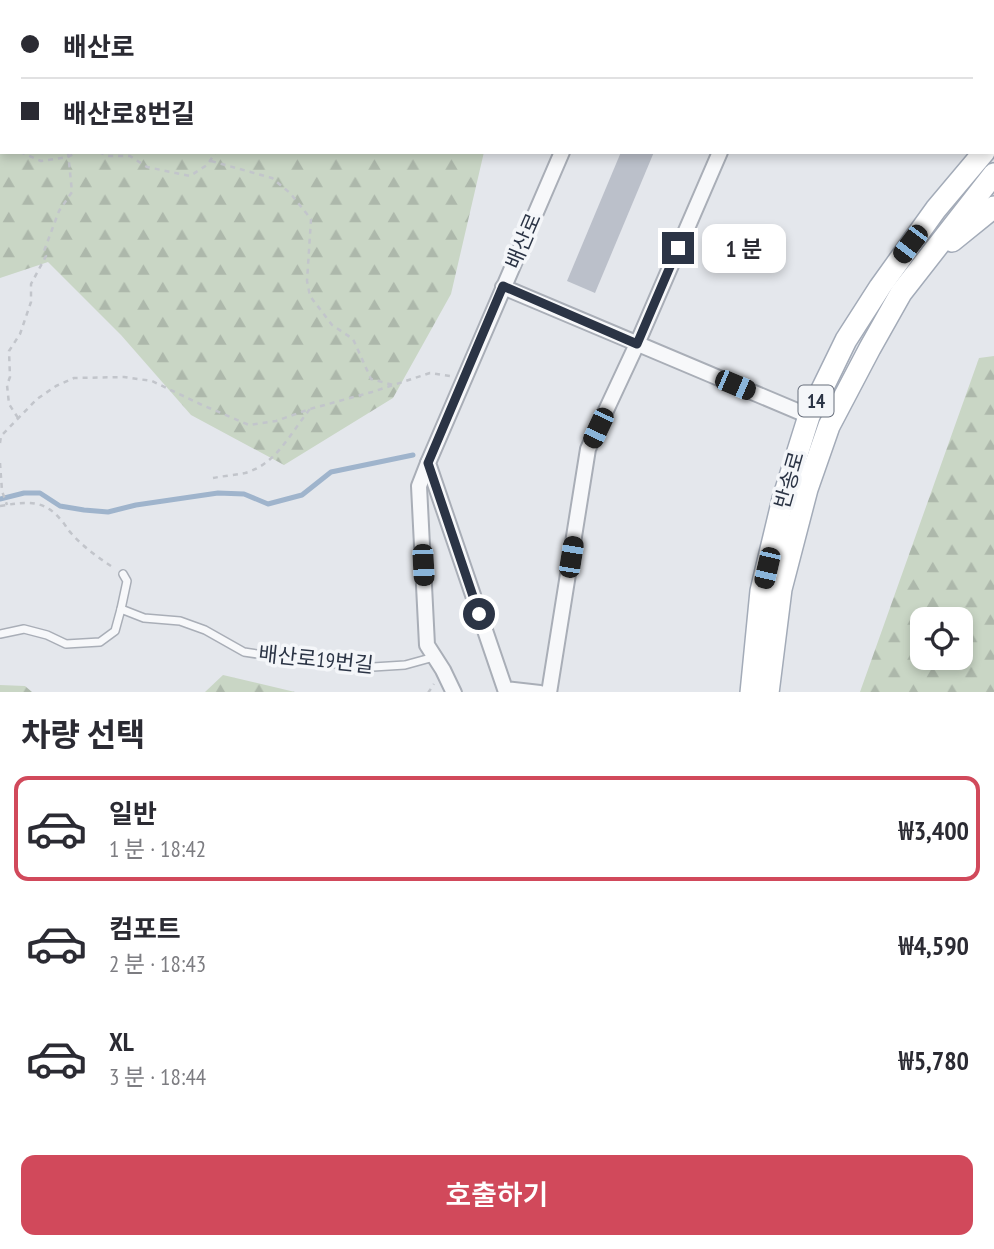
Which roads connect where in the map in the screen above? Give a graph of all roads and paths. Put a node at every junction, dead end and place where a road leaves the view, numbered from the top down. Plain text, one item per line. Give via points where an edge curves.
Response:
1 (25, 154) edge
2 (73, 154) edge
3 (104, 154) edge
4 (215, 154) edge
5 (561, 154) edge
6 (719, 154) edge
7 (982, 154) edge
8 (68, 157) junction
9 (211, 161) junction
10 (994, 174) edge
11 (994, 206) edge
12 (923, 265) junction
13 (503, 286) junction
14 (637, 344) junction
15 (464, 380) junction
16 (393, 386) junction
17 (310, 409) junction
18 (808, 416) junction
19 (18, 418) junction
20 (0, 443) edge
21 (0, 463) edge
22 (428, 463) junction
23 (213, 478) dead end
24 (6, 504) junction
25 (0, 506) edge
26 (122, 574) joint
27 (121, 610) junction
28 (0, 634) edge
29 (435, 657) junction
30 (454, 692) edge
31 (540, 692) edge
32 (549, 692) edge
33 (751, 692) edge
34 (768, 692) edge

1 - 8 path via 41,161
2 - 8 path
3 - 9 path via 130,156 147,167 190,176
4 - 9 path
5 - 13 street, 배산로
6 - 14 street
7 - 18 main road, 반송로 / 14 via 891,270 846,340
8 - 19 path via 72,191 59,211 32,284 32,302 9,351 9,404
9 - 16 path via 271,178 312,219 310,296 332,325 353,339 372,379
10 - 12 main road, 반송로 / 14
11 - 12 main road
12 - 34 main road, 반송로 / 14 via 870,348 817,459 781,589
13 - 14 street
13 - 15 street, 배산로
14 - 18 street
14 - 32 street via 588,449
15 - 16 path via 430,373
15 - 22 street, 배산로
16 - 17 path
17 - 19 path via 249,425 152,381 111,377 74,379 55,386
17 - 23 path via 265,464
18 - 33 main road, 반송로 / 14 via 761,591
19 - 20 path
21 - 24 path
22 - 29 street via 419,485 427,645
22 - 31 street via 505,689
24 - 25 path
24 - 26 path via 41,504
26 - 27 lane via 127,581
27 - 28 lane via 115,631 100,642 66,644 24,629
27 - 29 lane, 배산로19번길 via 144,618 180,621 244,652 303,661 373,667 405,666
29 - 30 street

